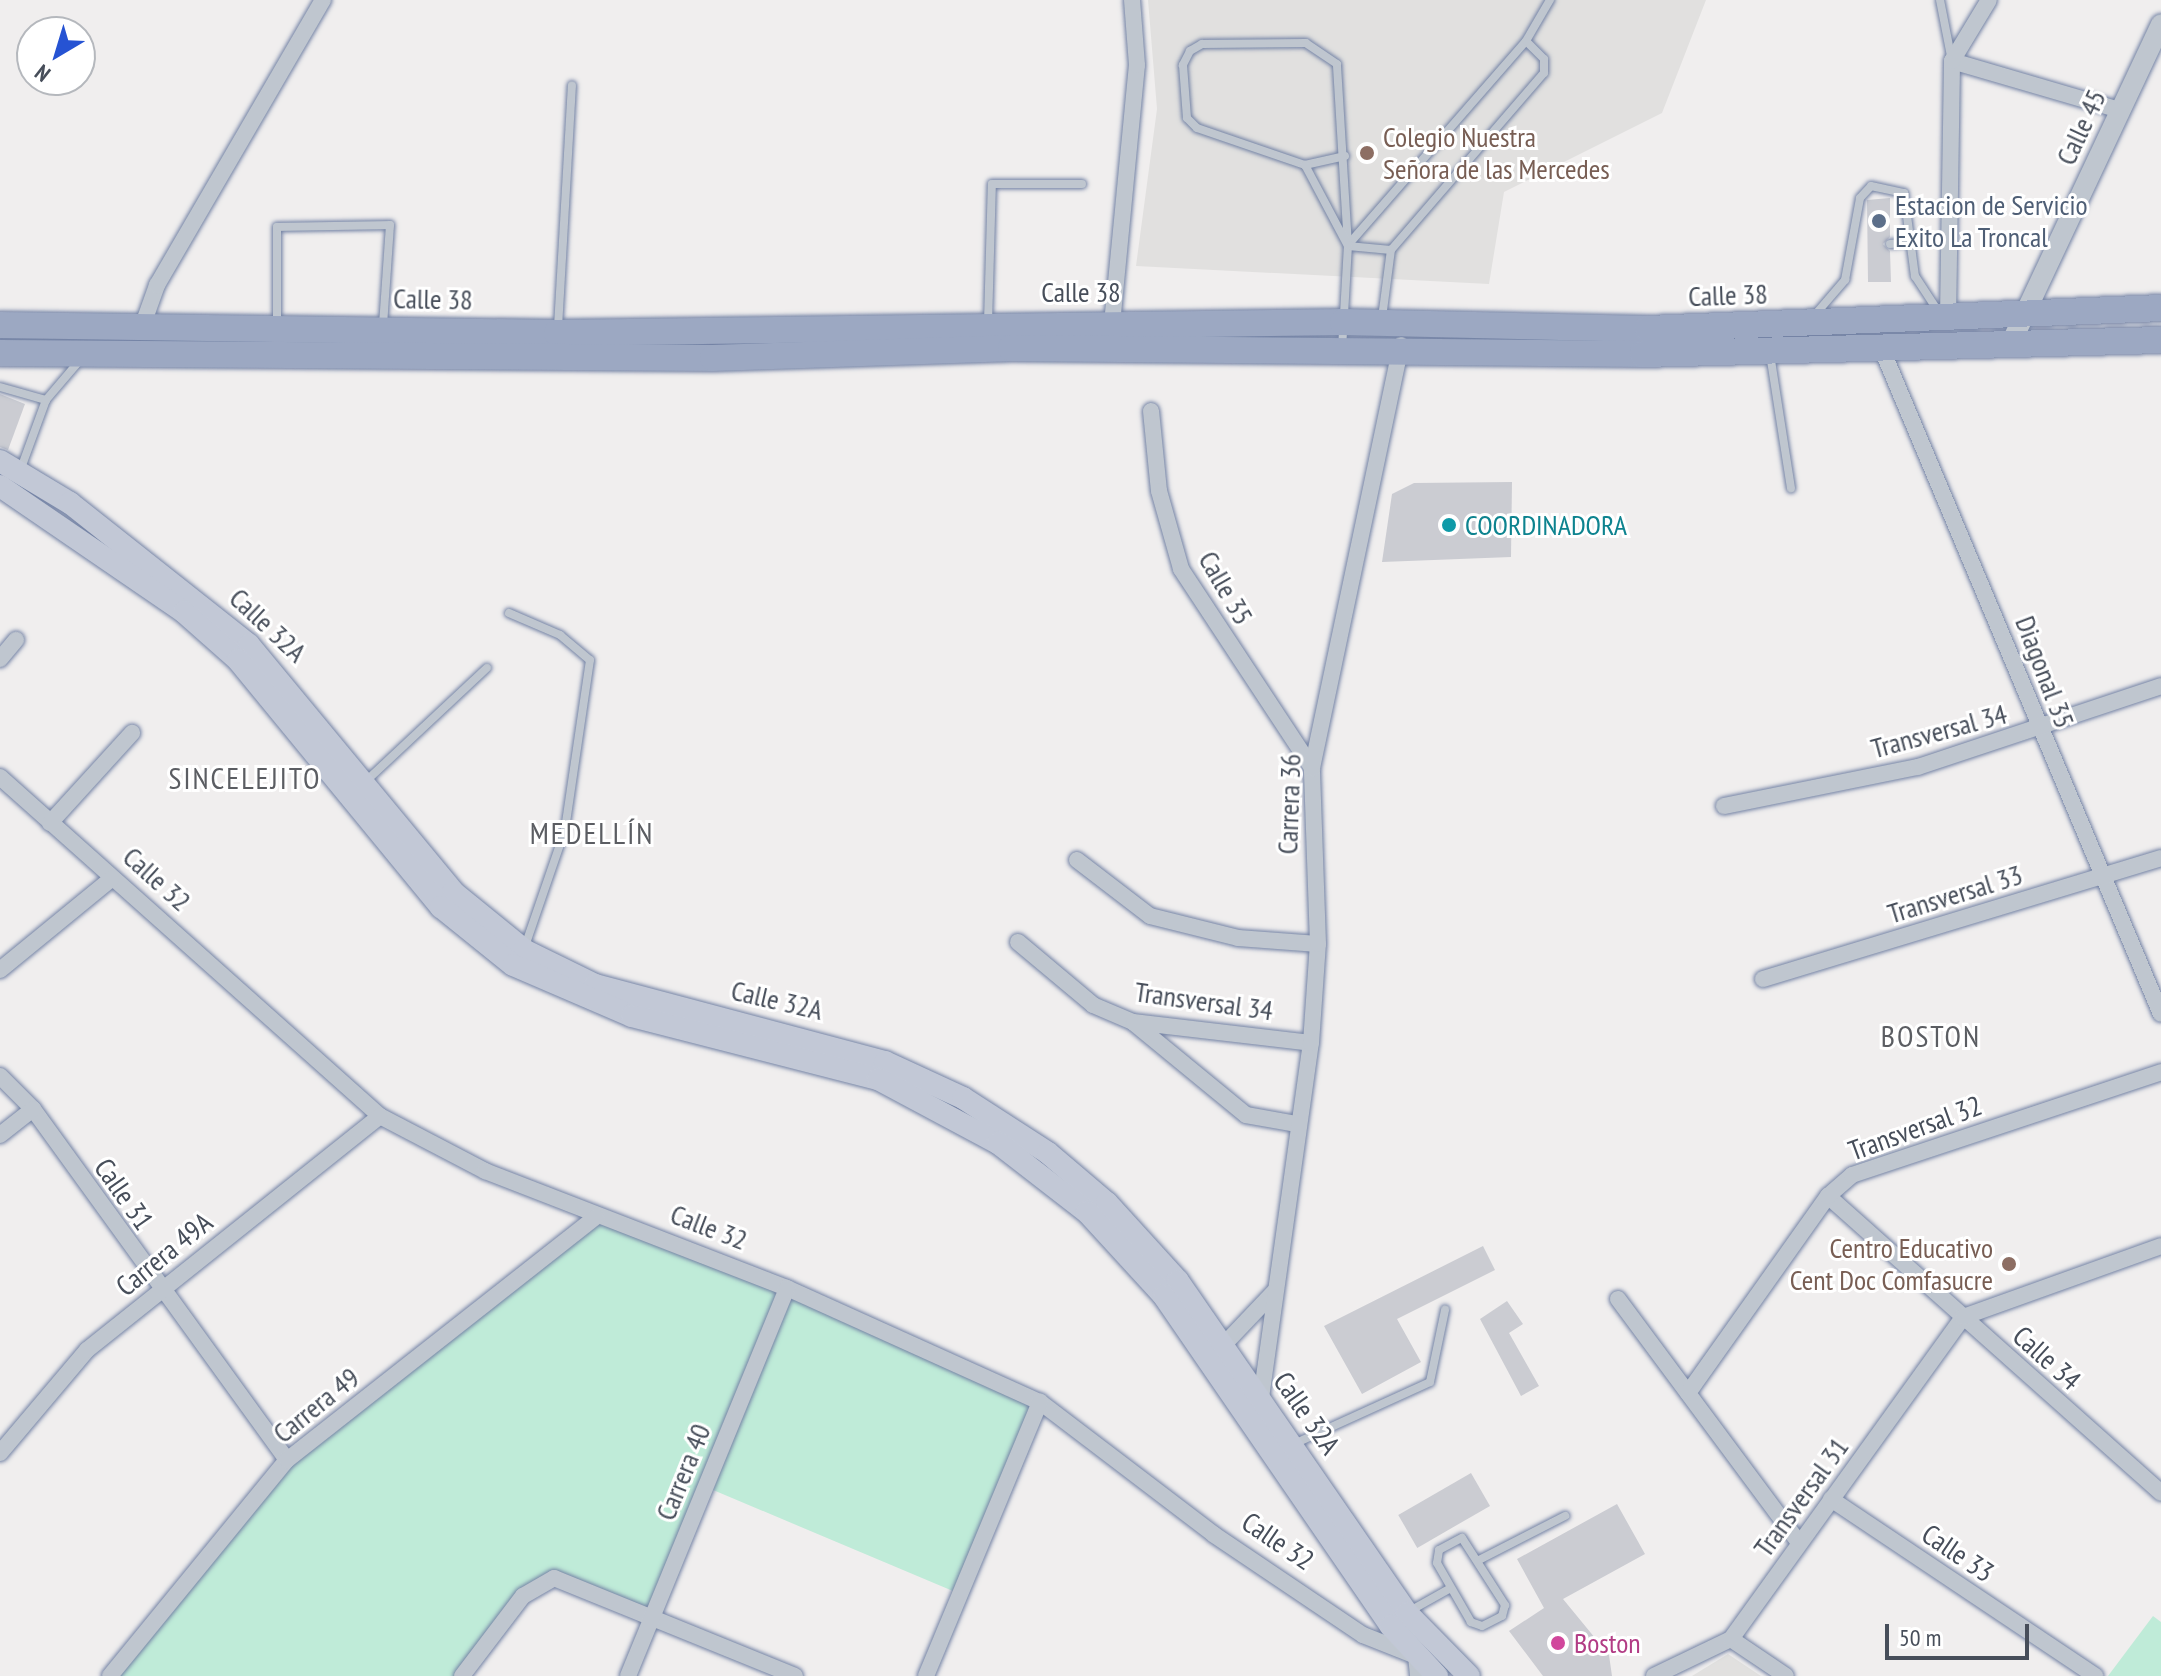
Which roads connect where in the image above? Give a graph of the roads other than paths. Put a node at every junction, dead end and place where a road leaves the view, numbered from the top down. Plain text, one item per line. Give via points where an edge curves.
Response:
1 (323, 0) edge
2 (1132, 0) edge
3 (1550, 0) edge
4 (1940, 0) edge
5 (1989, 0) edge
6 (2161, 24) edge
7 (1526, 41) junction
8 (1952, 61) junction
9 (572, 85) dead end
10 (2120, 110) junction
11 (1345, 156) junction
12 (1305, 165) junction
13 (1082, 184) dead end
14 (1911, 242) junction
15 (1868, 244) dead end
16 (1890, 244) dead end
17 (1855, 245) junction
18 (1348, 246) junction
19 (1391, 250) junction
20 (2161, 308) edge
21 (2024, 312) junction
22 (1946, 318) junction
23 (1343, 322) junction
24 (1392, 323) junction
25 (988, 324) junction
26 (1112, 324) junction
27 (1805, 324) junction
28 (0, 325) edge
29 (109, 327) junction
30 (142, 327) junction
31 (277, 328) junction
32 (383, 330) junction
33 (557, 333) junction
34 (2161, 340) edge
35 (2012, 341) junction
36 (1881, 347) junction
37 (1342, 350) junction
38 (1769, 351) junction
39 (88, 352) junction
40 (1391, 352) junction
41 (0, 353) edge
42 (0, 387) edge
43 (46, 400) junction
44 (1151, 411) dead end
45 (10, 466) edge
46 (0, 486) edge
47 (1791, 488) dead end
48 (509, 613) dead end
49 (16, 640) dead end
50 (0, 659) edge
51 (487, 668) dead end
52 (2161, 686) edge
53 (2039, 731) junction
54 (132, 733) dead end
55 (1312, 768) junction
56 (0, 777) edge
57 (364, 782) junction
58 (1724, 806) dead end
59 (50, 823) junction
60 (2161, 858) edge
61 (1077, 860) dead end
62 (2100, 878) junction
63 (111, 879) junction
64 (1018, 942) dead end
65 (1318, 944) junction
66 (524, 950) junction
67 (0, 970) edge
68 (1763, 979) dead end
69 (2161, 1014) edge
70 (1133, 1022) junction
71 (1311, 1043) junction
72 (2161, 1072) edge
73 (0, 1076) edge
74 (33, 1109) junction
75 (380, 1116) junction
76 (1297, 1124) junction
77 (0, 1135) edge
78 (1828, 1196) junction
79 (596, 1217) junction
80 (2161, 1245) edge
81 (787, 1288) junction
82 (160, 1290) junction
83 (1274, 1292) junction
84 (1618, 1299) dead end
85 (1445, 1310) dead end
86 (1963, 1317) junction
87 (1242, 1328) junction
88 (1268, 1341) junction
89 (1216, 1353) junction
90 (1688, 1393) junction
91 (1261, 1398) junction
92 (1040, 1402) junction
93 (1293, 1444) junction
94 (0, 1453) edge
95 (287, 1460) junction
96 (2161, 1493) edge
97 (1831, 1499) junction
98 (1565, 1516) dead end
99 (1799, 1543) junction
100 (1479, 1560) junction
101 (1375, 1566) junction
102 (1449, 1589) junction
103 (1407, 1613) junction
104 (653, 1616) junction
105 (1731, 1639) junction
106 (1417, 1666) edge
107 (110, 1676) edge
108 (462, 1676) edge
109 (628, 1676) edge
110 (795, 1676) edge
111 (926, 1676) edge
112 (1437, 1676) edge
113 (1458, 1676) edge
114 (1469, 1676) edge
115 (1654, 1676) edge
116 (1786, 1676) edge
117 (2095, 1676) edge

1 - 30 street via 157,285
2 - 26 street via 1137,65
3 - 7 lane
4 - 8 lane
5 - 8 street
6 - 10 street, Calle 45
7 - 18 lane
7 - 19 lane via 1544,59 1544,73
8 - 10 street
8 - 22 street
9 - 33 lane
10 - 21 street, Calle 45
11 - 12 lane
11 - 12 lane via 1342,84 1323,51 1306,43 1202,44 1190,51 1183,104 1197,128
11 - 18 lane
12 - 18 lane
13 - 25 lane via 992,184
14 - 16 lane
14 - 17 lane via 1904,193 1871,186 1860,198
14 - 22 lane via 1919,291
15 - 17 lane
17 - 27 lane via 1845,280
18 - 19 lane
18 - 23 lane
19 - 24 lane
20 - 21 highway, Calle 38
21 - 22 highway, Calle 38
21 - 35 street, Calle 45
22 - 27 highway, Calle 38
23 - 24 highway, Calle 38
23 - 26 highway, Calle 38
23 - 37 lane
24 - 27 highway, Calle 38
24 - 40 street, Carrera 36
25 - 26 highway, Calle 38
25 - 33 highway, Calle 38
28 - 29 highway, Calle 38
29 - 30 highway, Calle 38
29 - 39 lane
30 - 31 highway, Calle 38
31 - 32 highway, Calle 38
31 - 32 lane via 277,227 390,225
32 - 33 highway, Calle 38
34 - 35 highway, Calle 38
35 - 36 highway, Calle 38
36 - 38 highway, Calle 38
36 - 53 street, Diagonal 35
37 - 39 highway, Calle 38 via 1011,348 713,358
37 - 40 highway, Calle 38
38 - 40 highway, Calle 38
38 - 47 lane
39 - 41 highway, Calle 38
39 - 43 lane
40 - 55 street, Carrera 36
42 - 43 lane
43 - 45 lane
44 - 55 street, Calle 35 via 1159,491 1181,569
45 - 57 main road, Calle 32A via 249,645
46 - 89 main road, Calle 32A via 147,585 238,660 416,879 479,941 588,1002 836,1065 954,1116 1087,1212
48 - 66 lane via 560,635 590,660 565,830
49 - 50 street
51 - 57 lane
52 - 53 street, Transversal 34
53 - 58 street, Transversal 34 via 1918,767
53 - 62 street, Diagonal 35
54 - 59 street
55 - 65 street, Carrera 36
56 - 59 street, Calle 32
57 - 66 main road, Calle 32A via 453,892
59 - 63 street, Calle 32
60 - 62 street, Transversal 33
61 - 65 street via 1150,916 1238,938
62 - 68 street, Transversal 33
62 - 69 street, Diagonal 35
63 - 67 street
63 - 75 street, Calle 32
64 - 70 street, Transversal 34 via 1093,1005
65 - 71 street, Carrera 36
66 - 89 main road, Calle 32A via 640,998 841,1046 963,1098 1048,1153 1107,1203 1170,1271
70 - 71 street, Transversal 34
70 - 76 street via 1246,1115
71 - 76 street, Carrera 36
72 - 78 street, Transversal 32 via 1852,1175
73 - 74 street, Calle 31
74 - 77 street
74 - 82 street, Calle 31
75 - 79 street, Calle 32 via 428,1146
75 - 82 street, Carrera 49A
76 - 83 street, Carrera 36
78 - 86 street, Calle 34
78 - 90 street, Transversal 32
79 - 81 street, Calle 32
79 - 95 street, Carrera 49
80 - 86 street
81 - 92 street, Calle 32
81 - 104 street, Carrera 40
82 - 94 street, Carrera 49A via 87,1350
82 - 95 street, Calle 31
83 - 87 street
83 - 88 street, Carrera 36
84 - 90 street
85 - 93 lane via 1430,1382
86 - 96 street, Calle 34
86 - 97 street, Transversal 31
87 - 88 street
87 - 89 street
88 - 91 street, Carrera 36
89 - 91 main road, Calle 32A
89 - 106 main road, Calle 32A
90 - 99 street
91 - 93 main road, Calle 32A
92 - 106 street, Calle 32 via 1213,1534
92 - 111 street
93 - 101 main road, Calle 32A
95 - 107 street, Carrera 49
97 - 99 street, Transversal 31
97 - 117 street, Calle 33
98 - 100 lane
99 - 105 street, Transversal 31
100 - 102 lane via 1462,1538 1439,1550
100 - 102 lane via 1505,1605 1502,1616 1476,1626
101 - 103 main road, Calle 32A
101 - 106 main road
102 - 103 lane
103 - 114 main road, Calle 32A
104 - 108 street via 577,1583 538,1581
104 - 109 street, Carrera 40
104 - 110 street
105 - 115 street, Transversal 31
105 - 116 street
106 - 112 main road, Calle 32
106 - 113 main road

